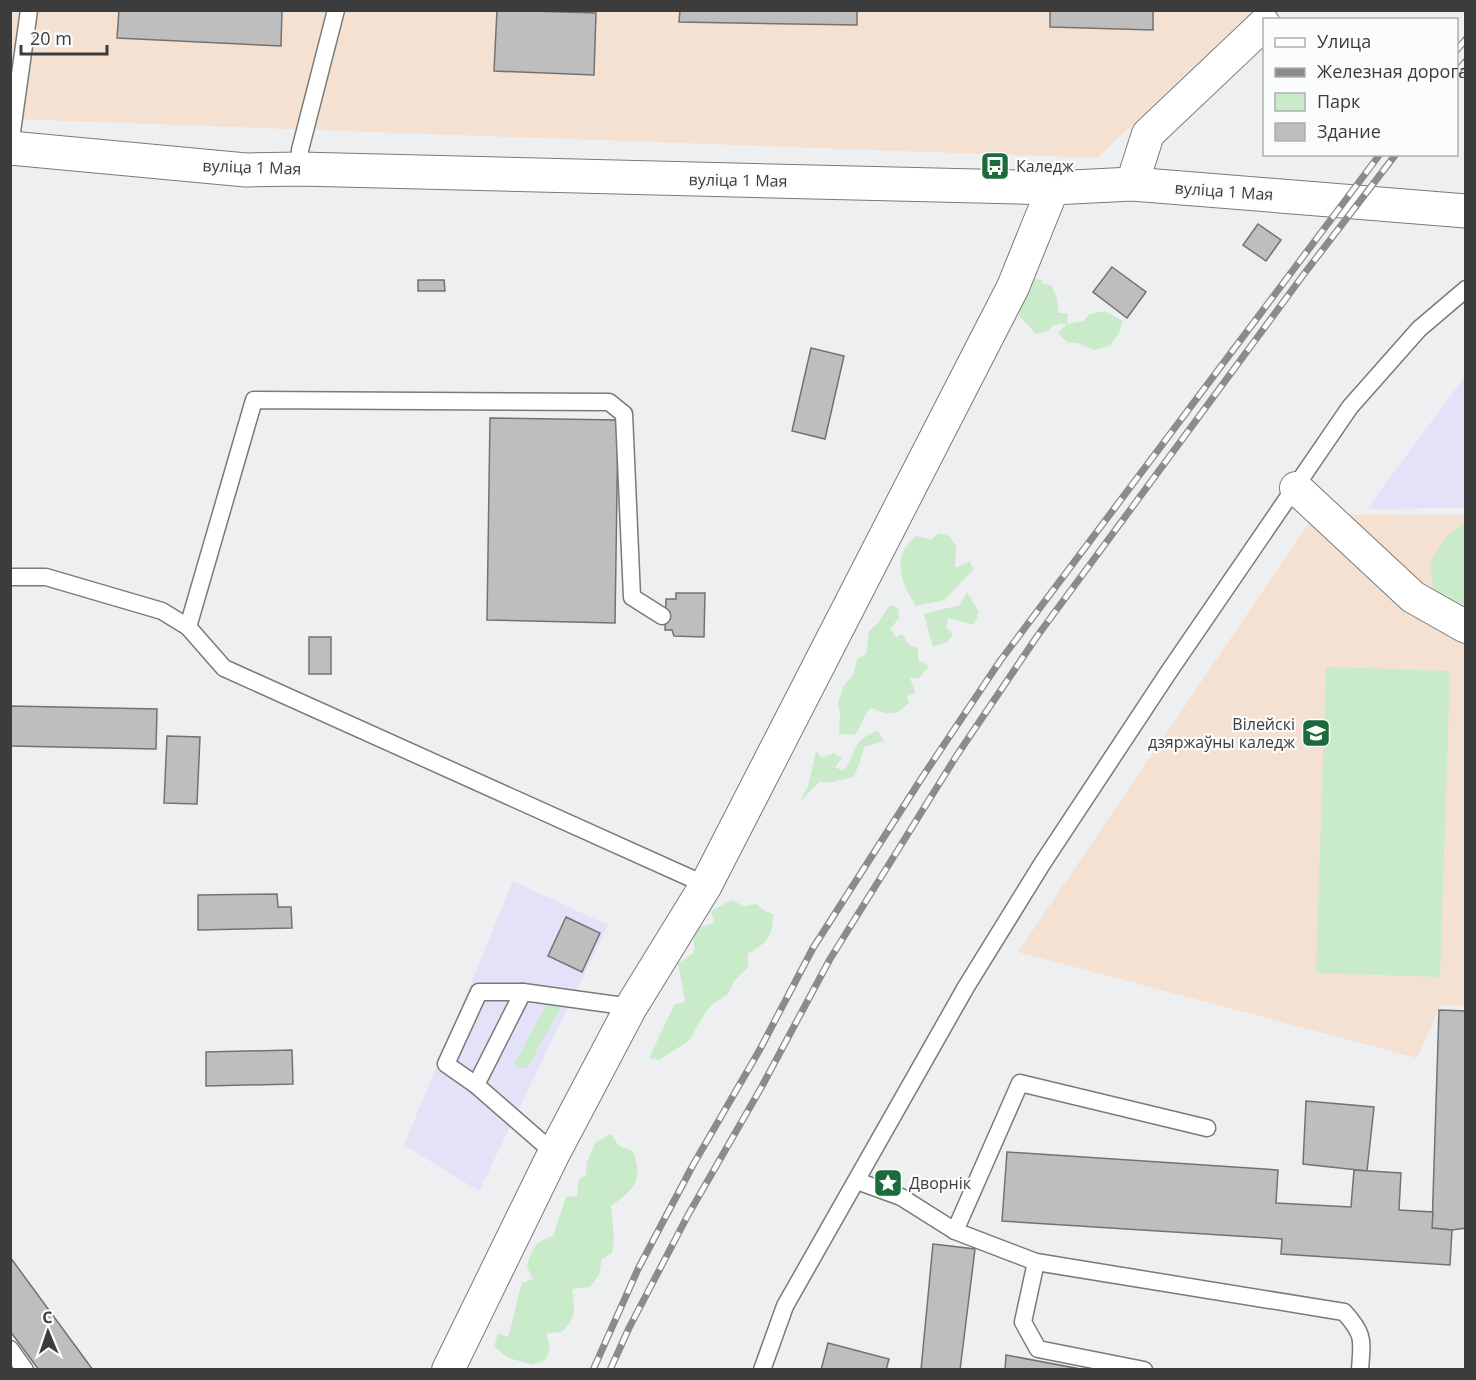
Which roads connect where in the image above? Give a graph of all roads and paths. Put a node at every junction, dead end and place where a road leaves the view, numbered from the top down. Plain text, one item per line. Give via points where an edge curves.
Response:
1 (29, 10) edge
2 (336, 10) edge
3 (1263, 25) edge
4 (10, 147) edge
5 (300, 169) junction
6 (1132, 184) junction
7 (1053, 188) junction
8 (1466, 211) edge
9 (1466, 289) edge
10 (1296, 488) junction
11 (10, 577) edge
12 (662, 616) dead end
13 (188, 627) junction
14 (1466, 627) edge
15 (706, 885) junction
16 (523, 992) junction
17 (631, 1007) junction
18 (477, 1085) junction
19 (1207, 1128) dead end
20 (554, 1154) junction
21 (857, 1181) junction
22 (955, 1231) junction
23 (1036, 1262) junction
24 (10, 1349) edge
25 (25, 1370) edge
26 (448, 1370) edge
27 (762, 1370) edge
28 (1144, 1370) edge
29 (1360, 1370) edge

1 - 4 lane
2 - 5 lane via 300,150
3 - 6 street via 1148,135
4 - 5 main road, вуліца 1 Мая via 246,170
5 - 7 main road, вуліца 1 Мая
6 - 7 main road, вуліца 1 Мая
6 - 8 main road, вуліца 1 Мая
7 - 15 street via 1014,287
9 - 10 lane via 1419,330 1350,407
10 - 14 street via 1413,597
10 - 21 lane via 1042,864 966,987
11 - 13 lane via 46,577 162,611
12 - 13 lane via 632,597 624,414 609,402 254,400
13 - 15 lane via 224,668
15 - 17 street
16 - 17 lane
16 - 18 lane
16 - 18 lane via 479,992 446,1064
17 - 20 street
18 - 20 lane
19 - 22 lane via 1020,1083
20 - 26 street
21 - 22 lane via 901,1197
21 - 27 lane via 784,1306
22 - 23 lane
23 - 28 lane via 1023,1322 1038,1349
23 - 29 lane via 1344,1312 1362,1340
24 - 25 lane

